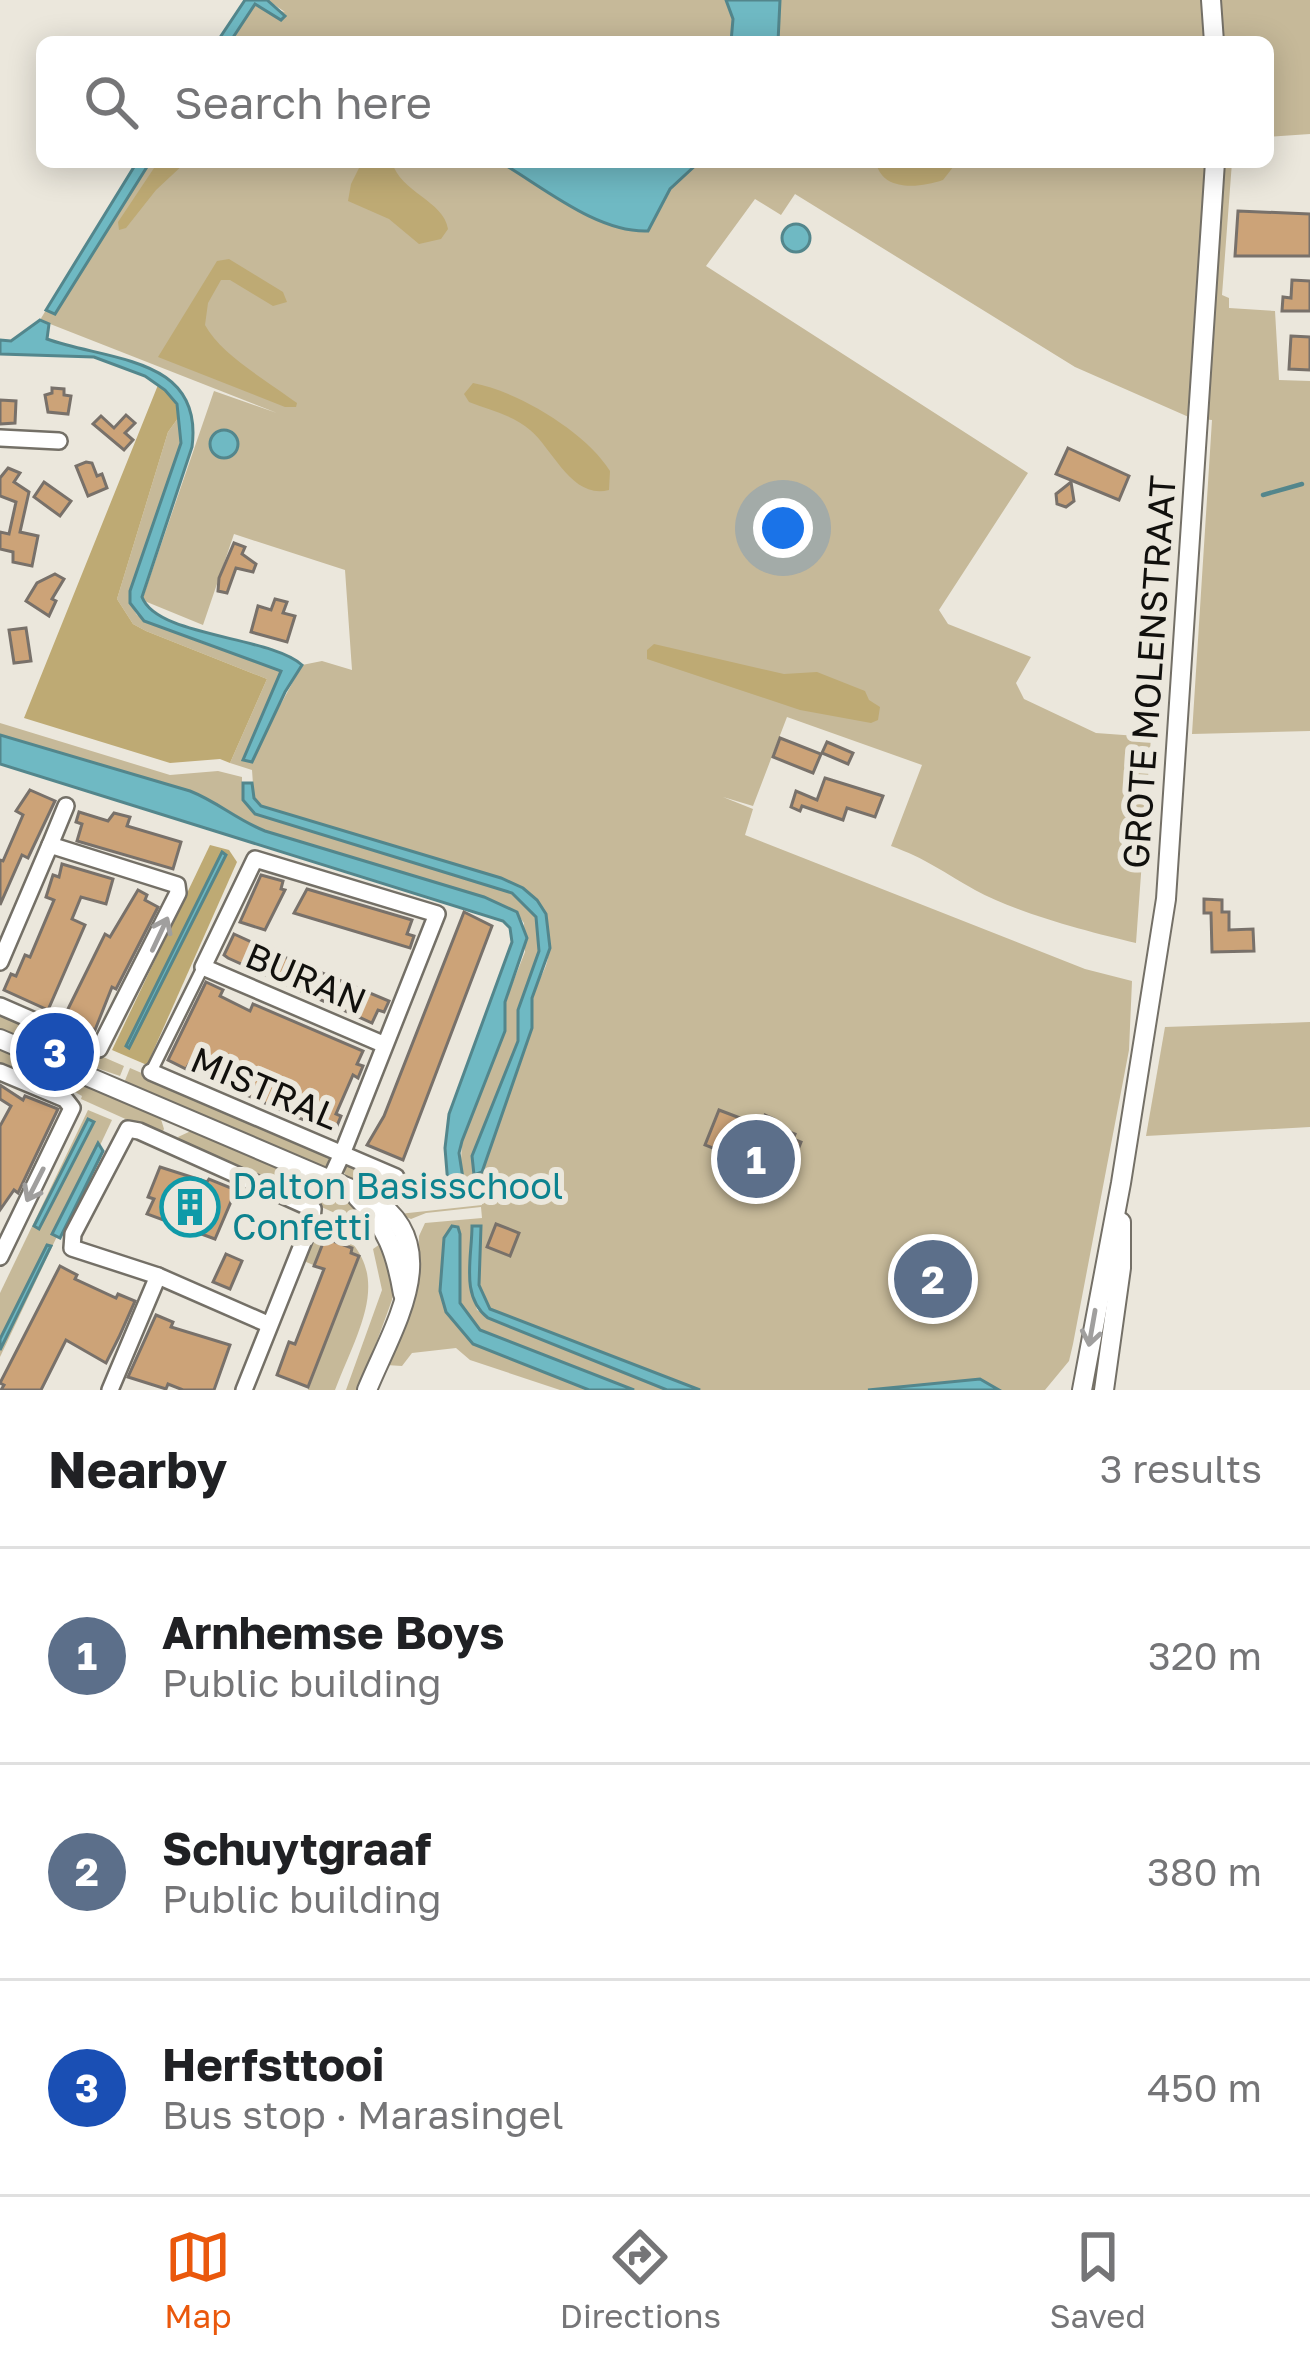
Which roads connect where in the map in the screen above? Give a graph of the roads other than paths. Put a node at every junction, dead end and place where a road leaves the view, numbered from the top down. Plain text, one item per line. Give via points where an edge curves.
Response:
1 (1211, 0) edge
2 (1214, 36) edge
3 (1216, 168) edge
4 (0, 438) edge
5 (59, 441) dead end
6 (67, 806) dead end
7 (50, 845) junction
8 (0, 962) edge
9 (203, 967) junction
10 (0, 1006) edge
11 (0, 1039) edge
12 (385, 1045) junction
13 (0, 1072) edge
14 (152, 1072) joint
15 (181, 1118) junction
16 (169, 1144) junction
17 (342, 1154) junction
18 (396, 1178) dead end
19 (330, 1180) junction
20 (1121, 1183) junction
21 (7, 1222) edge
22 (0, 1257) edge
23 (158, 1276) junction
24 (270, 1325) junction
25 (110, 1390) edge
26 (244, 1390) edge
27 (367, 1390) edge
28 (1082, 1390) edge
29 (1104, 1390) edge

1 - 2 street
3 - 20 street, GROTE MOLENSTRAAT via 1166,899
4 - 5 street
6 - 7 street
7 - 8 street
10 -> 7 street via 103,1044 178,893 177,885
9 - 12 street, BURAN
9 - 12 street via 255,859 436,914
9 - 14 street, MISTRAL
11 - 15 street
12 - 17 street
13 -> 21 street via 69,1102 71,1114
14 - 17 street, MISTRAL
15 - 16 street
15 - 19 street
16 - 23 street via 139,1131 121,1136 73,1234 72,1248
16 - 24 street via 313,1209
17 - 18 street, MISTRAL
17 - 19 street
19 - 27 street via 386,1206 405,1231 413,1271
20 -> 28 street, GROTE MOLENSTRAAT
20 - 29 street, GROTE MOLENSTRAAT via 1121,1268
21 - 22 street
23 - 24 street
23 - 25 street
24 - 26 street

